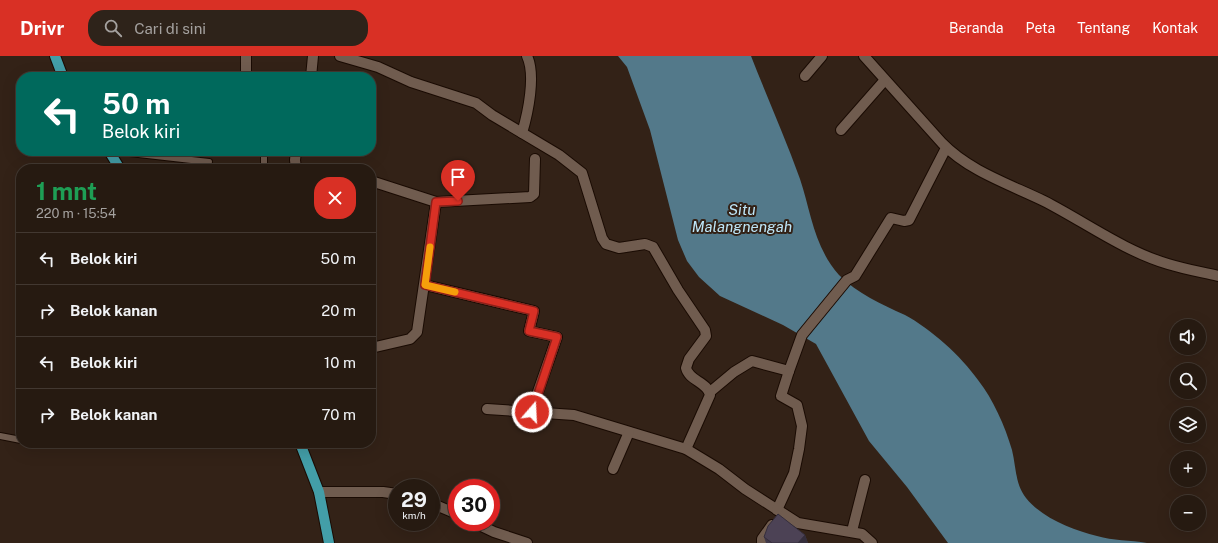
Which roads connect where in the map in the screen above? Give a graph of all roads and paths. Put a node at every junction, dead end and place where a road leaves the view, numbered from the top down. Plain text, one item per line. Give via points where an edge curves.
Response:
1 (55, 56) edge
2 (246, 56) edge
3 (313, 56) edge
4 (340, 56) edge
5 (527, 56) edge
6 (822, 56) edge
7 (864, 56) edge
8 (61, 72) edge
9 (246, 72) edge
10 (311, 72) edge
11 (805, 76) dead end
12 (884, 80) junction
13 (841, 130) dead end
14 (522, 133) junction
15 (946, 148) junction
16 (155, 156) edge
17 (535, 159) dead end
18 (209, 162) dead end
19 (376, 183) edge
20 (436, 202) junction
21 (1218, 276) edge
22 (425, 285) junction
23 (376, 347) edge
24 (790, 371) junction
25 (710, 392) junction
26 (487, 409) dead end
27 (532, 412) junction
28 (629, 432) junction
29 (0, 436) edge
30 (16, 439) edge
31 (302, 448) edge
32 (686, 449) junction
33 (612, 469) dead end
34 (865, 480) dead end
35 (319, 492) junction
36 (388, 493) edge
37 (780, 511) junction
38 (492, 531) edge
39 (852, 531) junction
40 (329, 543) edge
41 (528, 543) edge
42 (762, 543) edge
43 (872, 543) edge

1 - 8 main road
2 - 9 street
3 - 10 street
4 - 14 street via 470,100
5 - 14 street via 530,86
6 - 11 street
7 - 12 street
12 - 13 street
12 - 15 street
14 - 25 street via 559,155 582,173 606,244 619,248 649,244 657,252 678,290 705,330 706,336 689,359 686,368 689,375
15 - 21 street via 966,163 1045,201 1142,254 1168,264
15 - 24 street via 909,220 891,218 854,276 847,280 802,335
16 - 18 lane
17 - 20 street via 534,194 530,197
19 - 20 street
20 - 22 street
22 - 23 street via 419,326 414,336 405,341
22 - 27 street via 534,311 529,331 557,337
24 - 25 street via 752,361
24 - 37 street via 782,396 797,405 802,426 794,473
25 - 32 street
26 - 27 street
27 - 28 street via 574,415
28 - 32 street
28 - 33 street
29 - 30 lane
31 - 35 main road
32 - 37 street via 720,469 745,489
34 - 39 street
35 - 36 street
35 - 40 main road
37 - 39 street via 807,526
37 - 42 street
38 - 41 street
39 - 43 street via 862,534

